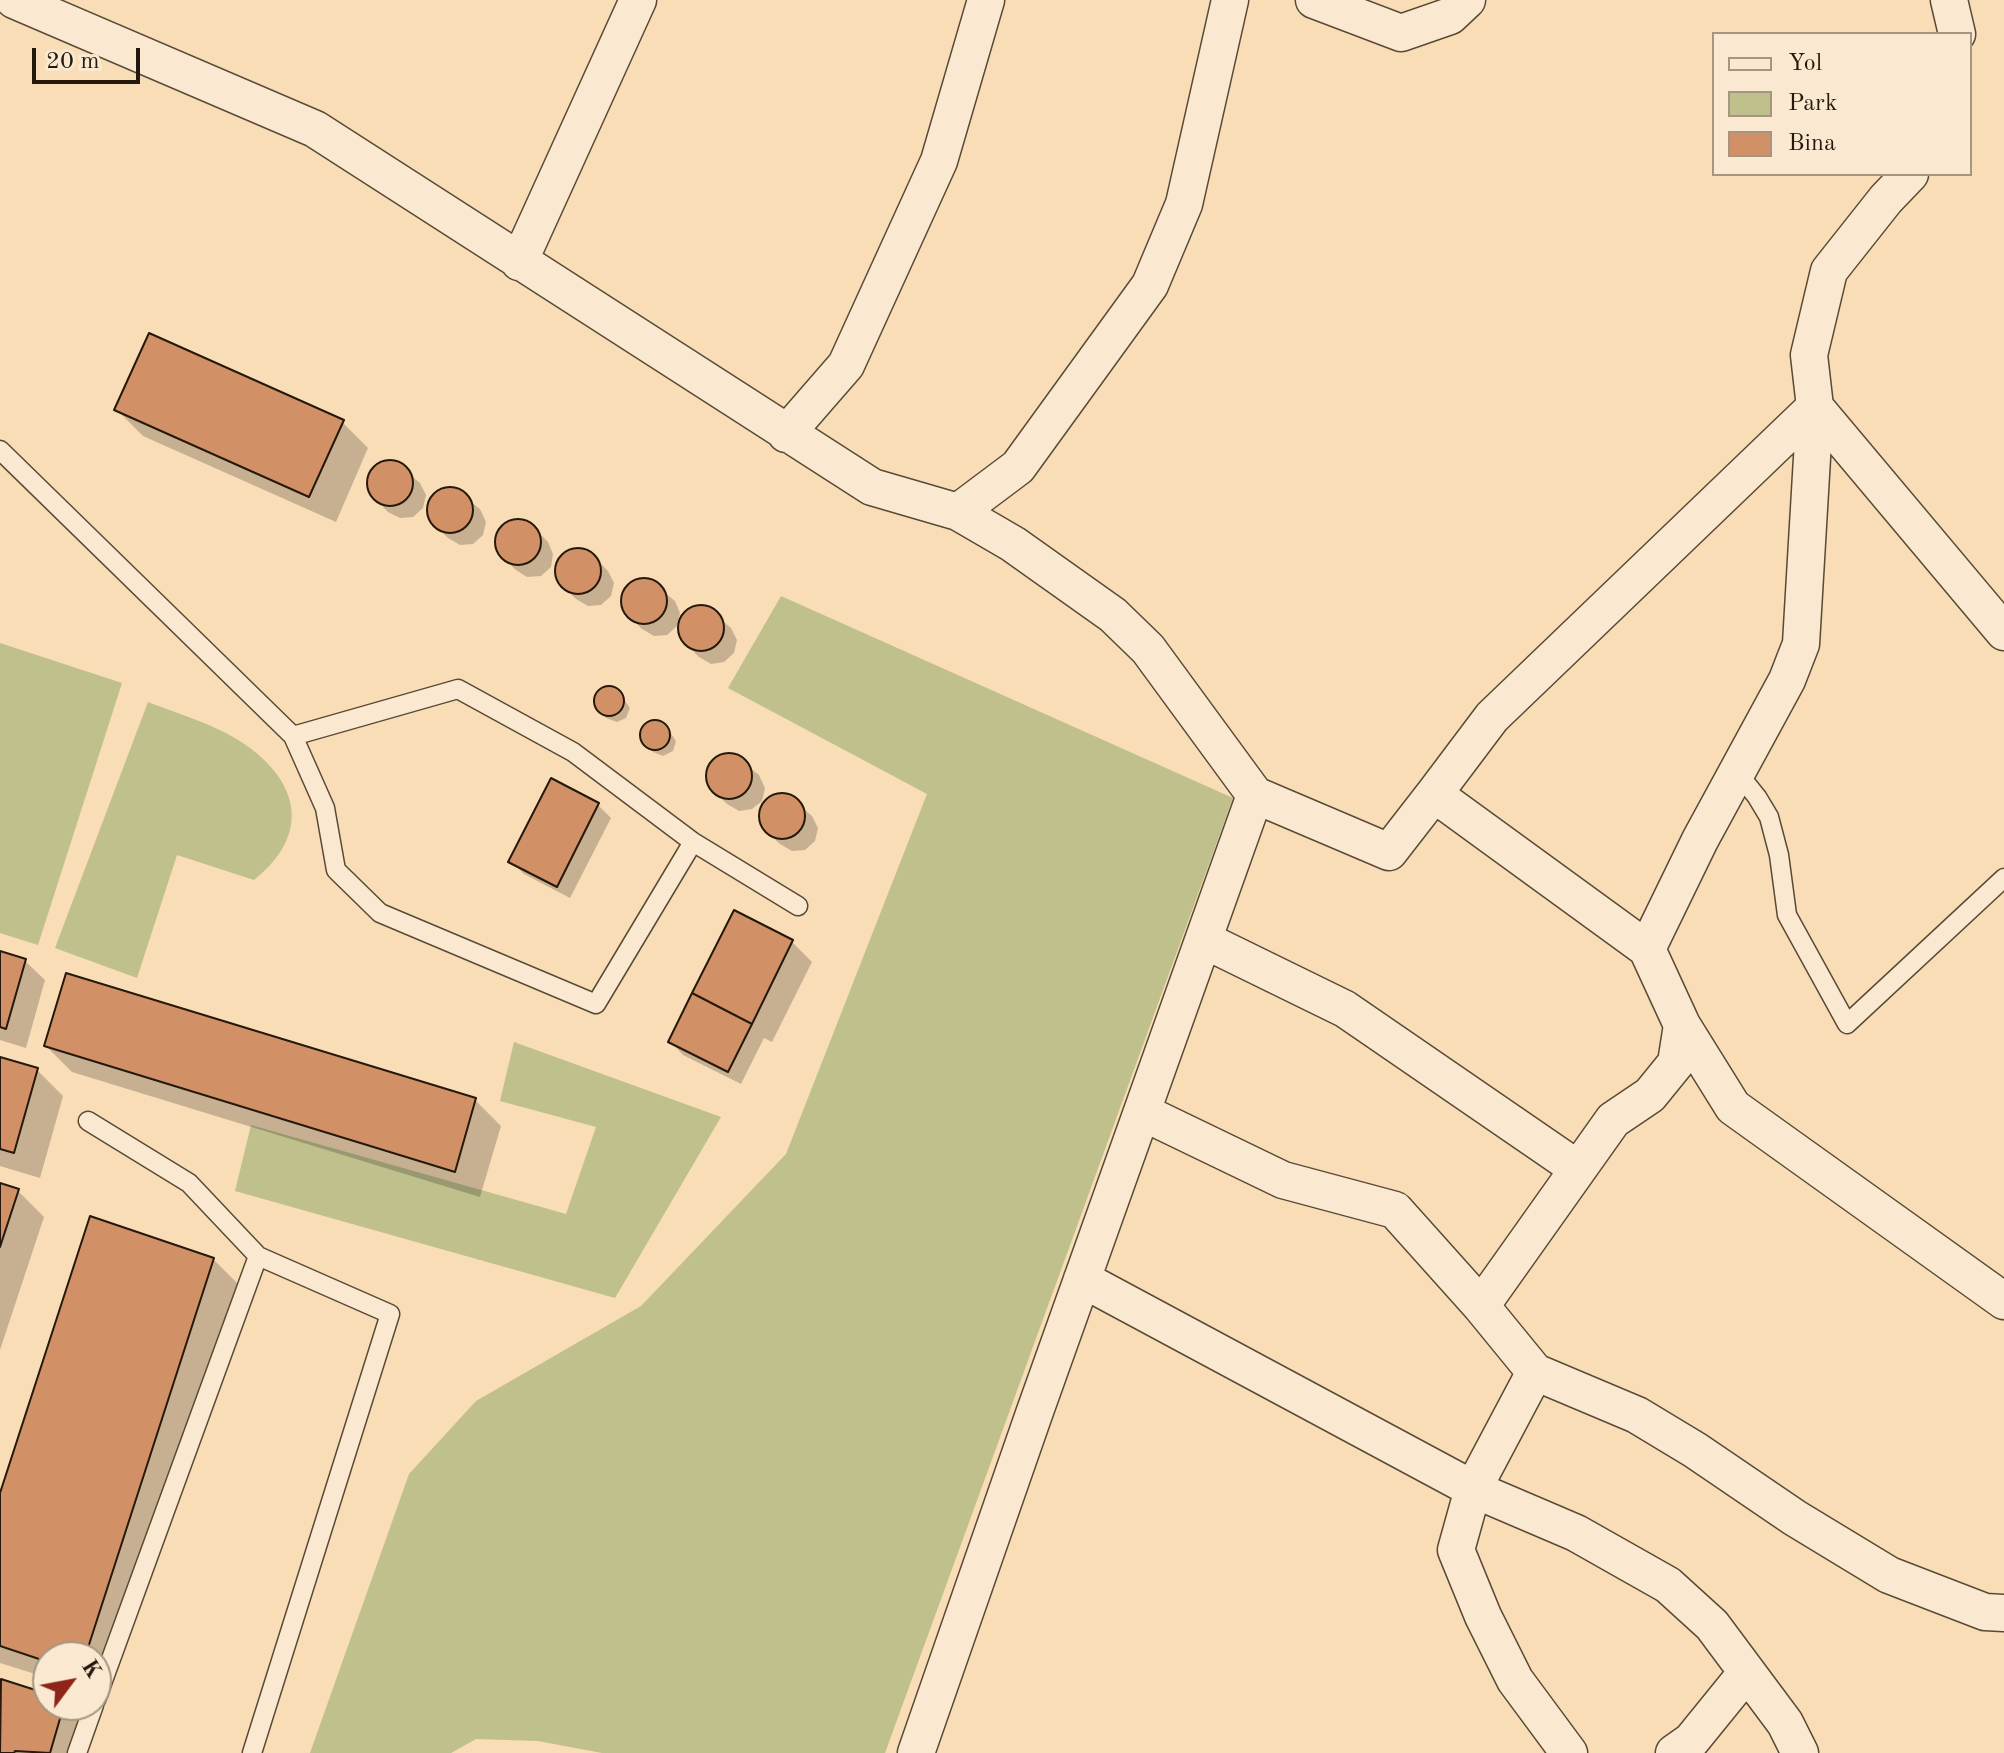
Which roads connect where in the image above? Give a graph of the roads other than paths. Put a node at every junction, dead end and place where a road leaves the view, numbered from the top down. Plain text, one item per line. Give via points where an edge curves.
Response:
1 (14, 0) edge
2 (638, 0) edge
3 (986, 0) edge
4 (1230, 0) edge
5 (1314, 0) edge
6 (1467, 0) edge
7 (1949, 0) edge
8 (1957, 32) edge
9 (1908, 176) edge
10 (519, 262) junction
11 (1815, 407) junction
12 (786, 434) junction
13 (0, 450) edge
14 (958, 512) junction
15 (2004, 632) edge
16 (293, 736) junction
17 (1737, 772) junction
18 (1434, 794) junction
19 (1255, 795) junction
20 (693, 842) junction
21 (2004, 878) edge
22 (798, 906) dead end
23 (1204, 940) junction
24 (1647, 949) junction
25 (1682, 1025) junction
26 (1142, 1112) junction
27 (88, 1121) dead end
28 (1578, 1169) junction
29 (258, 1256) junction
30 (1082, 1279) junction
31 (2004, 1301) edge
32 (1481, 1306) junction
33 (1535, 1372) junction
34 (1473, 1489) junction
35 (2004, 1613) edge
36 (112, 1655) edge
37 (1747, 1672) junction
38 (88, 1721) edge
39 (77, 1753) edge
40 (252, 1753) edge
41 (916, 1753) edge
42 (1569, 1753) edge
43 (1674, 1753) edge
44 (1800, 1753) edge

1 - 10 street via 315,129
2 - 10 street
3 - 12 street via 939,161 846,365
4 - 14 street via 1184,204 1150,285 1018,467
5 - 6 street via 1401,33 1450,16
7 - 8 street
9 - 11 street via 1829,271 1809,355
10 - 12 street
11 - 15 street
11 - 17 street via 1801,644
11 - 18 street via 1492,717
12 - 14 street via 872,487
13 - 16 lane
14 - 19 street via 1113,615 1148,649
16 - 20 lane via 458,689 573,752
16 - 20 lane via 325,808 336,870 380,913 596,1004
17 - 21 lane via 1769,817 1787,915 1847,1024
17 - 24 street
18 - 19 street via 1389,852
18 - 24 street
19 - 23 street
20 - 22 lane
23 - 26 street
23 - 28 street via 1345,1009
24 - 25 street
25 - 28 street via 1676,1063 1650,1095 1613,1120
25 - 31 street via 1733,1107
26 - 30 street
26 - 32 street via 1283,1180 1395,1210
27 - 29 lane via 189,1183
28 - 32 street
29 - 36 lane
29 - 40 lane via 390,1314
30 - 34 street
30 - 41 street
32 - 33 street
33 - 34 street
33 - 35 street via 1637,1415 1889,1575 1985,1612
34 - 37 street via 1576,1533 1668,1585 1712,1625
34 - 42 street via 1456,1550 1515,1680
37 - 43 street via 1691,1741
37 - 44 street
38 - 39 lane

